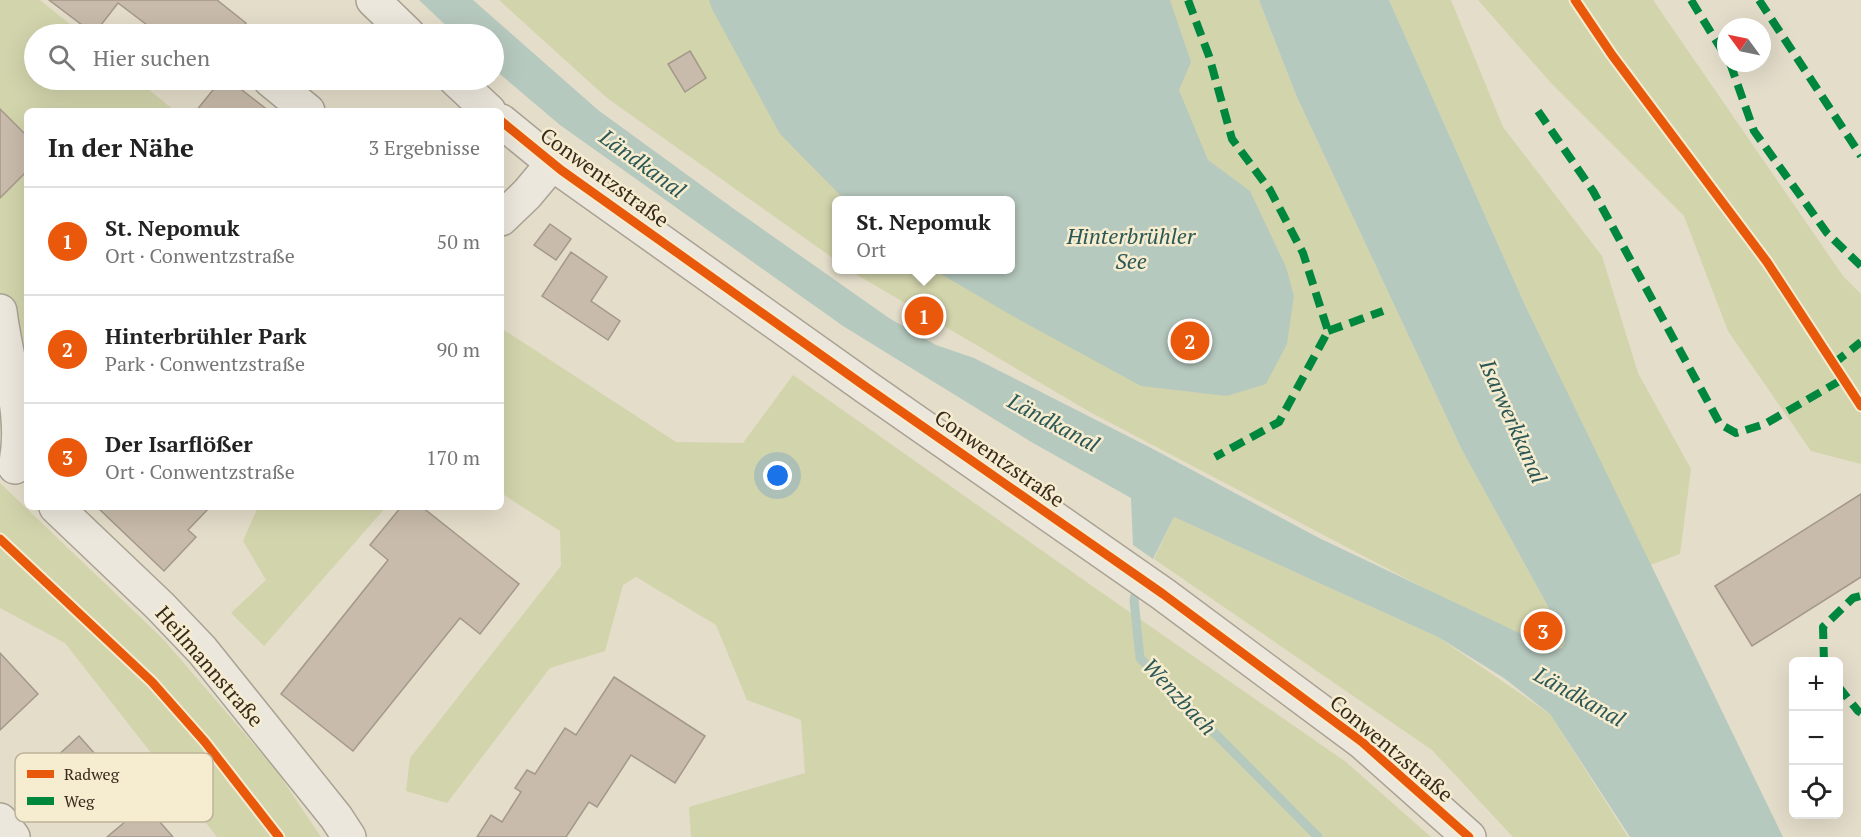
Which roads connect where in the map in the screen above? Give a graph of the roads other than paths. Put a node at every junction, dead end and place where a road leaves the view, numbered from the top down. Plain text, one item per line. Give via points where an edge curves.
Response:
1 (373, 0) edge
2 (398, 24) edge
3 (282, 90) edge
4 (467, 90) edge
5 (304, 108) edge
6 (486, 108) edge
7 (504, 123) edge
8 (553, 163) junction
9 (504, 216) edge
10 (0, 311) edge
11 (14, 466) edge
12 (60, 510) edge
13 (0, 820) edge
14 (13, 837) edge
15 (350, 837) edge
16 (1469, 837) edge

1 - 2 street
3 - 5 street
4 - 6 street
7 - 8 street, Conwentzstraße
8 - 9 street
8 - 16 street, Conwentzstraße via 1163,594 1362,742
10 - 11 street via 19,423 20,448
12 - 15 street, Heilmannstraße via 202,650
13 - 14 street

